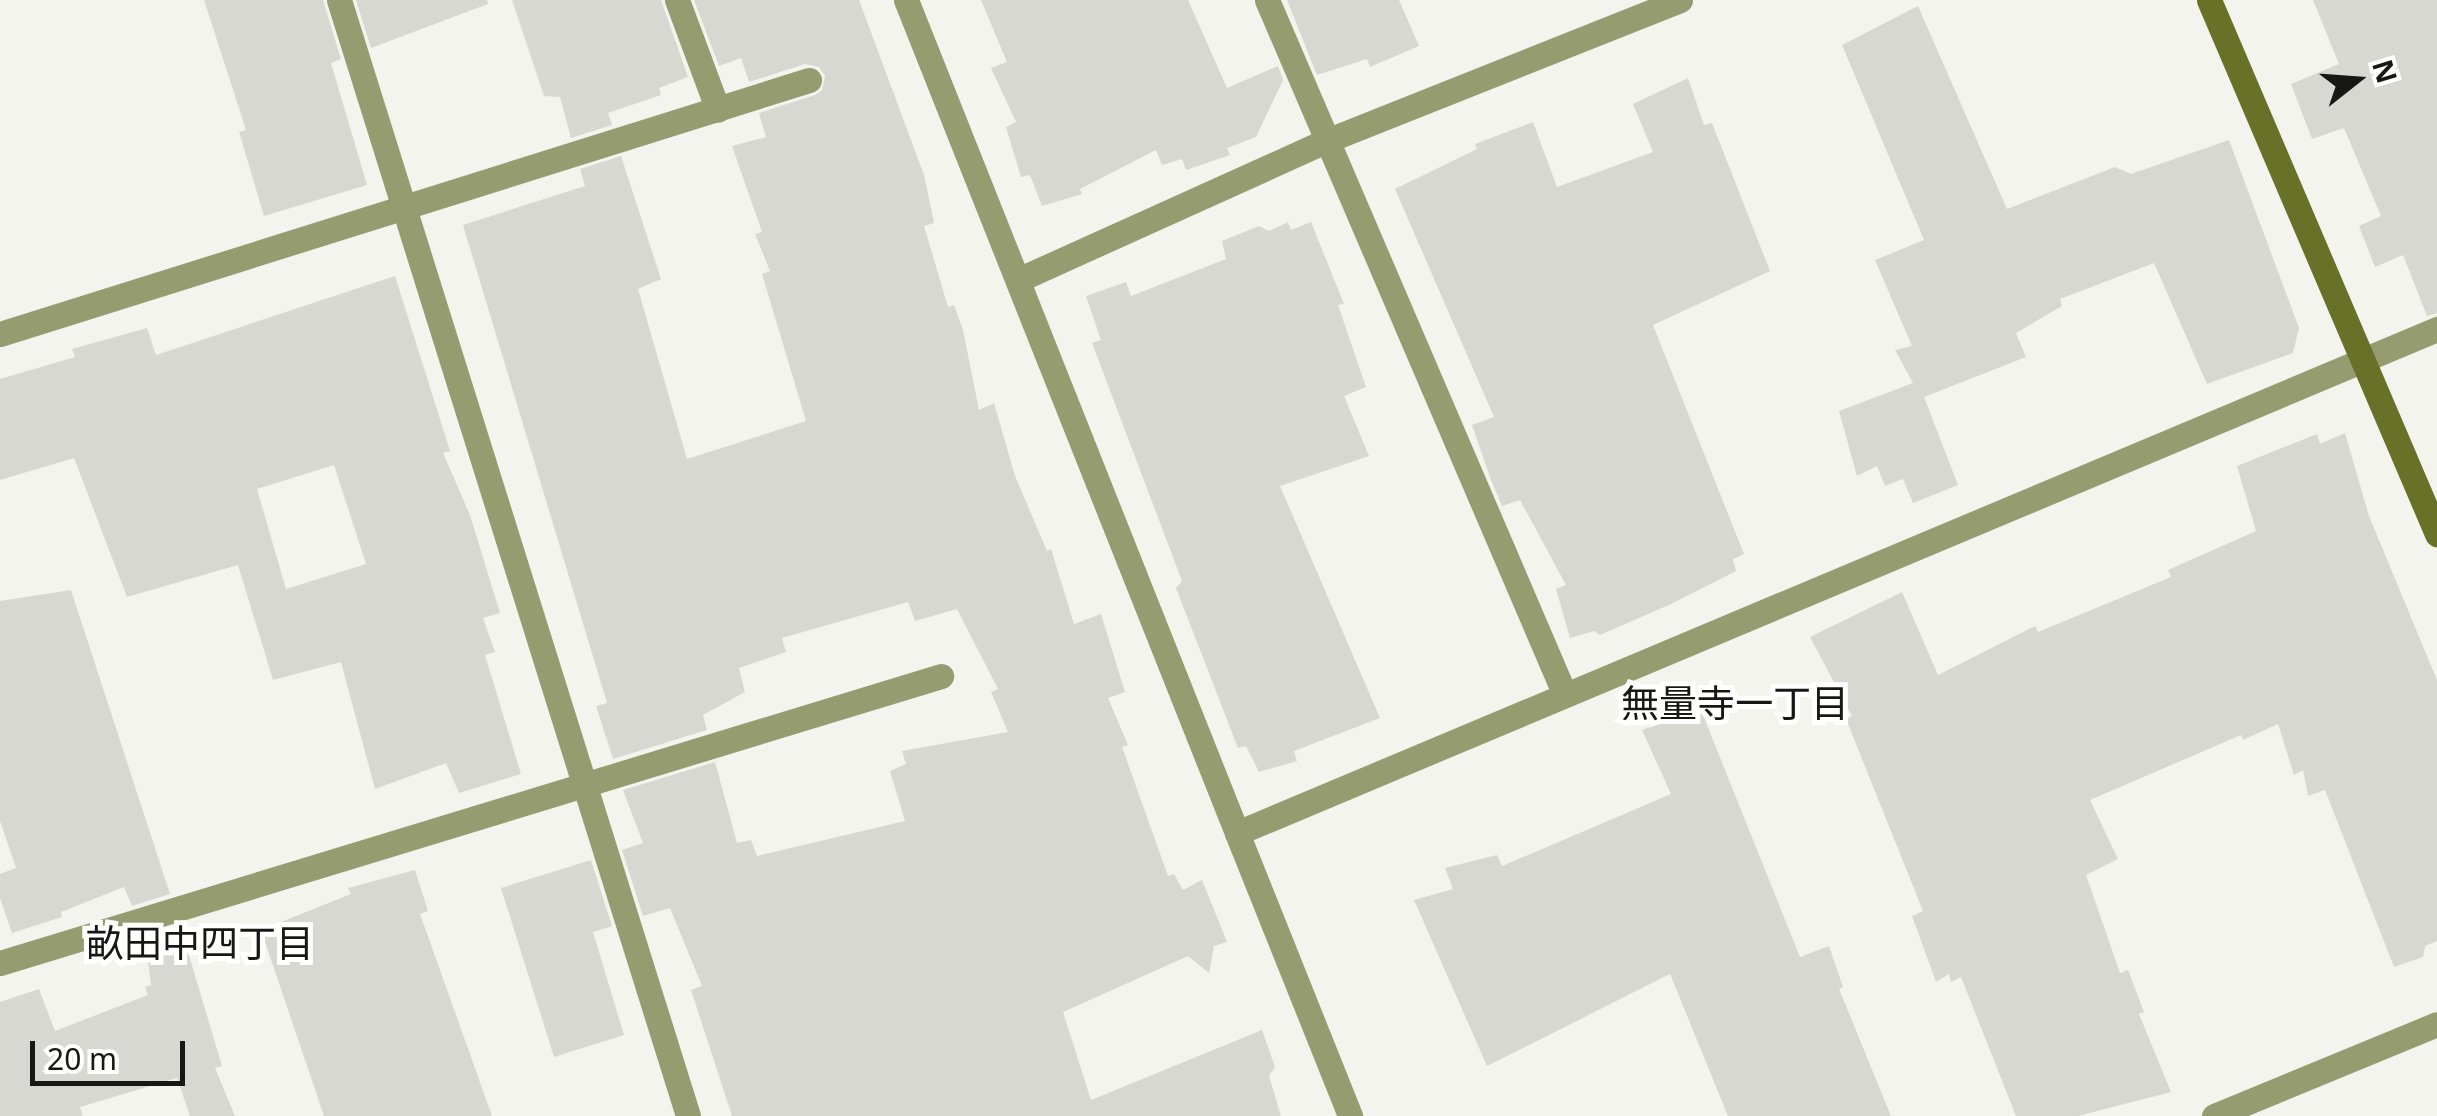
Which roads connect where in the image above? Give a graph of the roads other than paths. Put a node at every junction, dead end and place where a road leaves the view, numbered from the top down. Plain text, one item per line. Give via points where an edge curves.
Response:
1 (339, 0) edge
2 (678, 0) edge
3 (906, 0) edge
4 (1267, 0) edge
5 (1680, 0) edge
6 (2209, 0) edge
7 (810, 80) dead end
8 (718, 110) junction
9 (1326, 140) junction
10 (402, 208) junction
11 (1020, 279) junction
12 (2437, 329) edge
13 (0, 334) edge
14 (2363, 360) junction
15 (2437, 534) edge
16 (941, 676) dead end
17 (1565, 694) junction
18 (584, 785) junction
19 (1238, 832) junction
20 (0, 964) edge
21 (2437, 1024) edge
22 (688, 1116) edge
23 (1350, 1116) edge
24 (2214, 1116) edge

1 - 10 street
2 - 8 street
3 - 11 street
4 - 9 street
5 - 9 street
6 - 14 street
7 - 8 street
8 - 10 street
9 - 11 street
9 - 17 street
10 - 13 street
10 - 18 street
11 - 19 street
12 - 14 street
14 - 15 street
14 - 17 street
16 - 18 street
17 - 19 street
18 - 20 street
18 - 22 street
19 - 23 street
21 - 24 street

